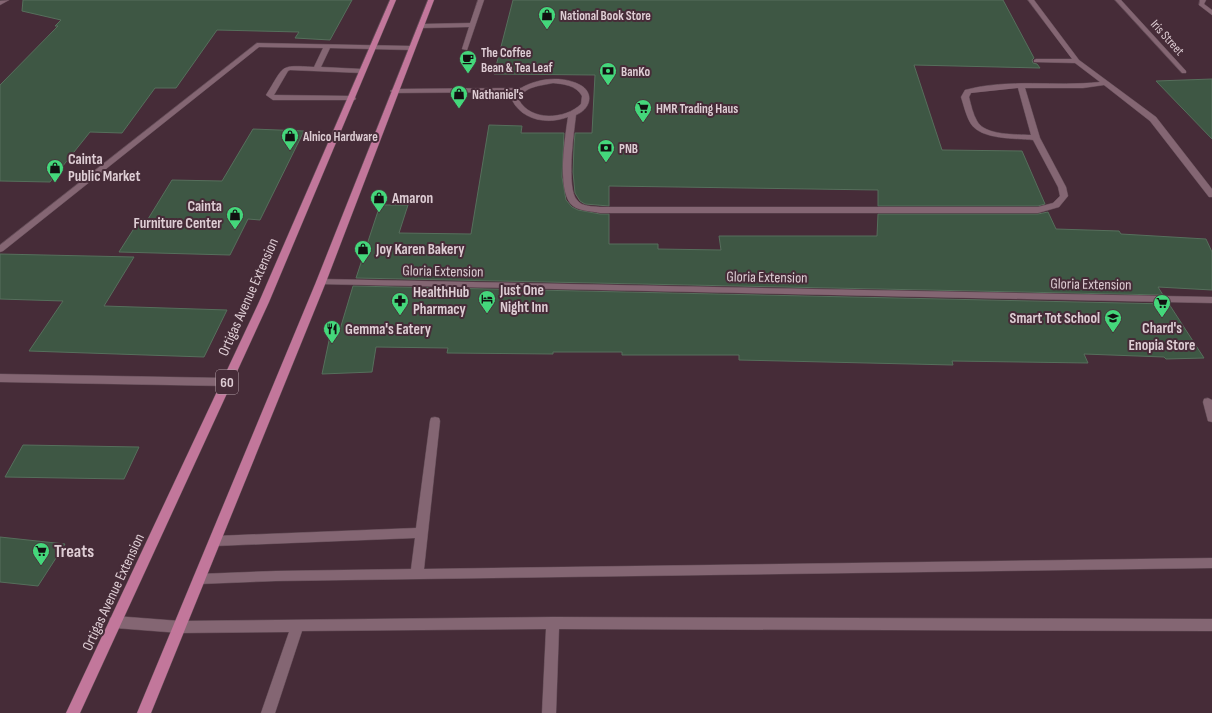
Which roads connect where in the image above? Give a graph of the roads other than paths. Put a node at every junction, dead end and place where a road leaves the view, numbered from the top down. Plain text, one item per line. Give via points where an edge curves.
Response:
1 (6, 0) edge
2 (393, 0) edge
3 (431, 0) edge
4 (481, 0) edge
5 (1031, 0) edge
6 (1118, 0) edge
7 (1203, 0) edge
8 (0, 3) edge
9 (1212, 13) edge
10 (473, 25) junction
11 (422, 26) junction
12 (327, 47) junction
13 (373, 48) junction
14 (412, 48) junction
15 (465, 49) dead end
16 (1036, 61) dead end
17 (1076, 61) junction
18 (317, 69) junction
19 (362, 71) junction
20 (1184, 72) dead end
21 (1106, 83) junction
22 (1021, 86) junction
23 (521, 90) junction
24 (394, 91) junction
25 (352, 98) junction
26 (572, 114) junction
27 (1036, 138) junction
28 (1212, 195) edge
29 (0, 249) edge
30 (321, 282) junction
31 (1212, 300) edge
32 (0, 378) edge
33 (226, 382) junction
34 (1208, 402) dead end
35 (1212, 418) edge
36 (435, 420) dead end
37 (421, 533) junction
38 (215, 541) junction
39 (1212, 563) edge
40 (416, 574) junction
41 (199, 579) junction
42 (115, 622) junction
43 (553, 622) junction
44 (298, 625) junction
45 (1212, 625) edge
46 (180, 627) junction
47 (73, 713) edge
48 (144, 713) edge
49 (268, 713) edge
50 (549, 713) edge

1 - 8 street
2 - 13 main road, Ortigas Avenue Extension / 60
3 - 11 main road
4 - 10 street
5 - 17 street
6 - 20 street, Iris Street
7 - 9 street via 1201,4
10 - 11 street
10 - 15 street
11 - 14 main road
12 - 13 street
12 - 18 street
12 - 29 street via 257,45
13 - 14 street
13 - 19 main road, Ortigas Avenue Extension / 60
14 - 24 main road
16 - 17 street
17 - 21 street
18 - 19 street
18 - 25 street via 285,70 270,95
19 - 25 main road, Ortigas Avenue Extension / 60
21 - 22 street via 1084,86
21 - 28 street via 1153,119
22 - 27 street
22 - 27 street via 975,90 968,92 965,97 975,124 982,131
23 - 24 street
23 - 26 street via 514,102 525,113 548,118
23 - 26 street via 553,81 575,86 583,90 586,103
24 - 30 main road
25 - 33 main road, Ortigas Avenue Extension / 60
26 - 27 street via 568,138 568,191 572,200 580,207 600,210 1038,210 1056,205 1064,196 1062,187
30 - 31 street, Gloria Extension
30 - 38 main road
32 - 33 street
33 - 42 main road, Ortigas Avenue Extension / 60
34 - 35 street
36 - 37 street
37 - 38 street
37 - 40 street
38 - 41 main road
39 - 40 street
40 - 41 street
41 - 46 main road
42 - 46 street
42 - 47 main road, Ortigas Avenue Extension / 60
43 - 44 street
43 - 45 street
43 - 50 street
44 - 46 street
44 - 49 street
46 - 48 main road

